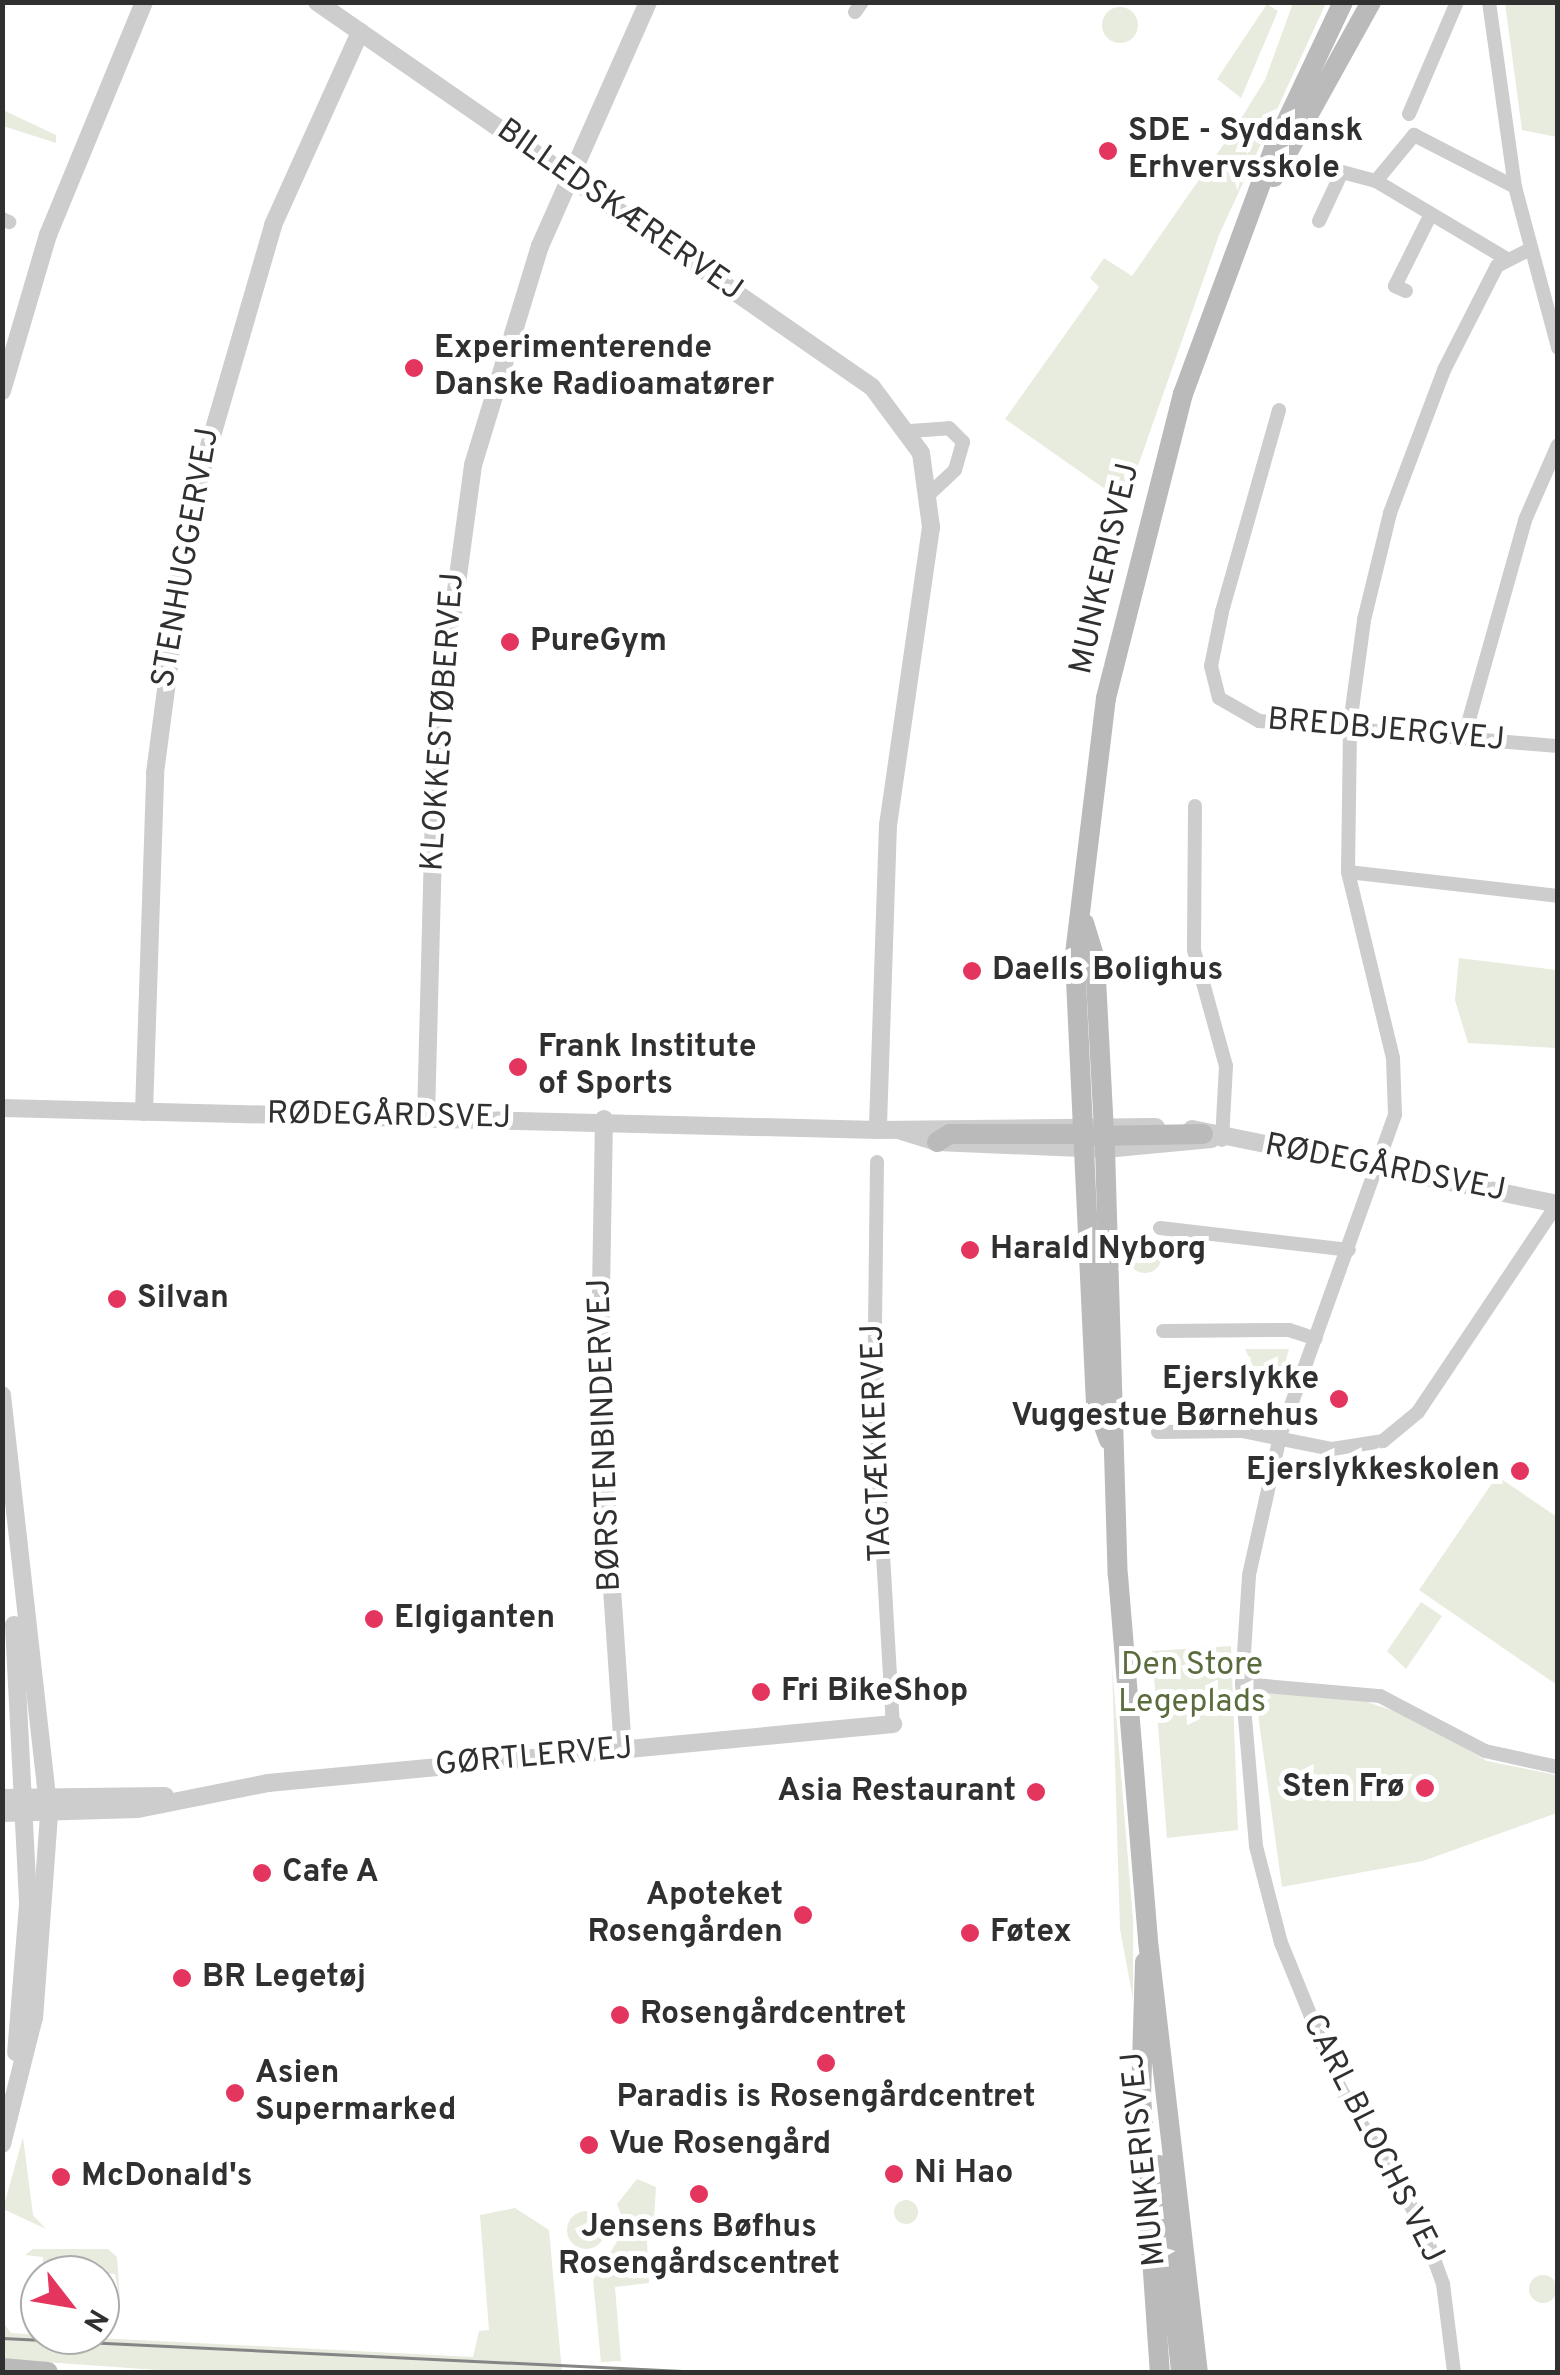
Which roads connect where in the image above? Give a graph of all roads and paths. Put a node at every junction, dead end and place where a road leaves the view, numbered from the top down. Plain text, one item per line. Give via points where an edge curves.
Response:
1 (144, 2) edge
2 (317, 2) edge
3 (648, 2) edge
4 (1343, 2) edge
5 (1372, 2) edge
6 (1458, 2) edge
7 (1489, 2) edge
8 (360, 32) junction
9 (1409, 114) dead end
10 (568, 176) junction
11 (1376, 181) junction
12 (1516, 187) junction
13 (1431, 214) junction
14 (1319, 222) dead end
15 (1240, 241) junction
16 (1529, 250) junction
17 (1505, 258) junction
18 (1406, 291) dead end
19 (1558, 348) edge
20 (2, 390) edge
21 (1279, 410) dead end
22 (910, 431) junction
23 (1558, 445) edge
24 (931, 492) junction
25 (1350, 724) junction
26 (1465, 734) junction
27 (1558, 746) edge
28 (1195, 806) dead end
29 (1348, 872) junction
30 (1558, 896) edge
31 (1084, 922) junction
32 (2, 1108) edge
33 (144, 1112) junction
34 (426, 1117) junction
35 (604, 1120) junction
36 (886, 1129) junction
37 (1091, 1135) junction
38 (1212, 1138) junction
39 (937, 1142) joint
40 (877, 1162) dead end
41 (1383, 1164) junction
42 (1557, 1204) edge
43 (1160, 1228) dead end
44 (1349, 1250) junction
45 (1162, 1331) dead end
46 (1316, 1338) junction
47 (2, 1395) edge
48 (1158, 1432) dead end
49 (1280, 1436) junction
50 (1109, 1440) junction
51 (15, 1554) junction
52 (1242, 1684) junction
53 (893, 1724) joint
54 (623, 1750) junction
55 (1558, 1767) edge
56 (26, 1806) edge
57 (1148, 1940) junction
58 (1141, 2096) junction
59 (2, 2107) edge
60 (2, 2144) edge
61 (2, 2368) edge
62 (48, 2372) edge
63 (1160, 2372) edge
64 (1181, 2372) edge
65 (1198, 2372) edge
66 (1454, 2372) edge

1 - 20 street via 48,236
2 - 8 street, BILLEDSKÆRERVEJ
3 - 10 street, KLOKKESTØBERVEJ
4 - 15 main road, MUNKERISVEJ
5 - 15 main road, MUNKERISVEJ
6 - 9 street
7 - 12 street
8 - 10 street, BILLEDSKÆRERVEJ
8 - 33 street, STENHUGGERVEJ via 261,260 189,515 161,700
10 - 22 street, BILLEDSKÆRERVEJ via 872,387
10 - 34 street, KLOKKESTØBERVEJ via 497,374 450,578 436,740
11 - 12 street via 1414,135
11 - 13 street
11 - 14 street via 1342,172
12 - 16 street
13 - 17 street
13 - 18 street via 1395,286
15 - 31 main road, MUNKERISVEJ via 1182,394 1123,612 1087,834
16 - 17 street
16 - 19 street
17 - 25 street, CARL BLOCHS VEJ via 1458,338 1401,479 1364,620
21 - 25 street, BREDBJERGVEJ via 1222,612 1214,684 1231,709 1259,722
22 - 24 street, BILLEDSKÆRERVEJ
22 - 24 street, BILLEDSKÆRERVEJ via 949,428 963,442 955,470
23 - 26 street via 1525,520
24 - 36 street, BILLEDSKÆRERVEJ via 888,824
25 - 26 street, BREDBJERGVEJ
25 - 29 street, CARL BLOCHS VEJ
26 - 27 street, BREDBJERGVEJ
28 - 38 street via 1194,950 1226,1066
29 - 30 street
29 - 41 street, CARL BLOCHS VEJ via 1397,1092
31 - 37 main road, MUNKERISVEJ via 1075,991
31 - 37 main road, MUNKERISVEJ via 1095,960
32 - 33 street, RØDEGÅRDSVEJ
33 - 34 street, RØDEGÅRDSVEJ
34 - 35 street, RØDEGÅRDSVEJ
35 - 36 street, RØDEGÅRDSVEJ
35 - 54 street, BØRSTENBINDERVEJ via 600,1417
36 - 37 street, RØDEGÅRDSVEJ
36 - 39 street, RØDEGÅRDSVEJ
37 - 38 main road
37 - 39 main road via 950,1134
37 - 50 main road, MUNKERISVEJ via 1110,1316
37 - 50 main road, MUNKERISVEJ via 1096,1404
38 - 41 street, RØDEGÅRDSVEJ
40 - 53 street, TAGTÆKKERVEJ via 874,1398
41 - 42 street, RØDEGÅRDSVEJ
41 - 44 street, CARL BLOCHS VEJ
42 - 49 street via 1400,1430 1357,1450
43 - 44 street
44 - 46 street, CARL BLOCHS VEJ
45 - 46 street via 1289,1330
46 - 49 street, CARL BLOCHS VEJ
47 - 51 street
48 - 49 street
49 - 52 street, CARL BLOCHS VEJ via 1254,1544
50 - 57 main road, MUNKERISVEJ
51 - 56 street
51 - 56 street
52 - 55 street via 1380,1696 1485,1752
52 - 66 street, CARL BLOCHS VEJ via 1256,1846 1276,1928 1340,2088 1438,2264
53 - 54 street, GØRTLERVEJ
54 - 56 street, GØRTLERVEJ
56 - 59 street via 28,1945
56 - 60 street via 42,1966
57 - 58 main road, MUNKERISVEJ
57 - 65 main road, MUNKERISVEJ
58 - 63 main road, MUNKERISVEJ
58 - 64 main road via 1156,2138
61 - 62 main road

